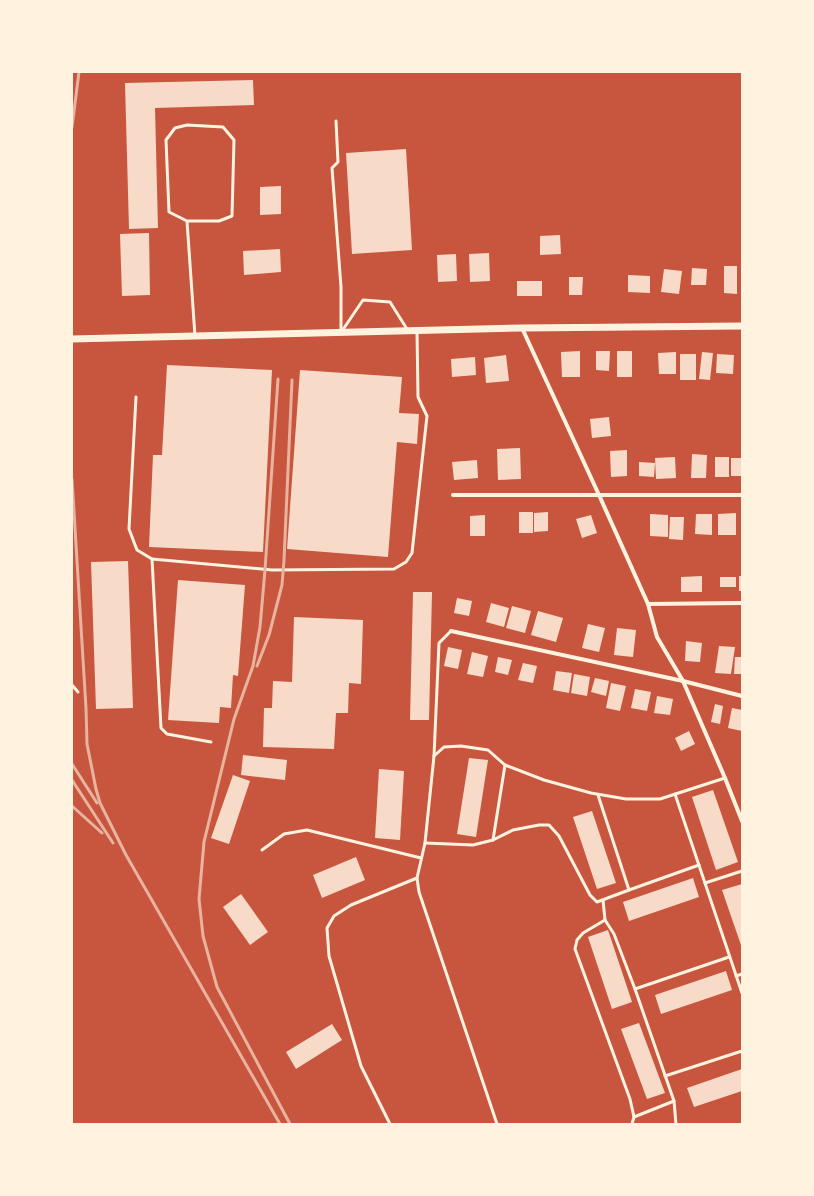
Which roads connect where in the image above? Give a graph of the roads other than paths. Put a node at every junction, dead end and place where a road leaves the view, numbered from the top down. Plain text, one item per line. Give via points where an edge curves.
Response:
1 (336, 121) dead end
2 (187, 221) junction
3 (742, 326) edge
4 (522, 328) junction
5 (408, 331) junction
6 (417, 331) junction
7 (341, 333) junction
8 (194, 336) junction
9 (72, 339) edge
10 (136, 396) dead end
11 (453, 495) dead end
12 (599, 495) junction
13 (742, 495) edge
14 (152, 559) junction
15 (742, 603) edge
16 (648, 604) junction
17 (452, 631) joint
18 (683, 681) junction
19 (72, 685) edge
20 (78, 692) dead end
21 (742, 696) edge
22 (211, 742) dead end
23 (434, 756) junction
24 (505, 765) junction
25 (725, 778) junction
26 (676, 794) junction
27 (598, 795) junction
28 (742, 821) edge
29 (493, 840) junction
30 (425, 843) junction
31 (262, 850) dead end
32 (421, 858) junction
33 (699, 866) junction
34 (742, 872) edge
35 (417, 878) junction
36 (705, 883) junction
37 (628, 890) junction
38 (603, 900) junction
39 (605, 920) junction
40 (729, 957) junction
41 (742, 974) edge
42 (736, 976) junction
43 (635, 989) junction
44 (742, 993) edge
45 (742, 1052) edge
46 (665, 1076) junction
47 (674, 1101) junction
48 (634, 1117) junction
49 (390, 1124) edge
50 (497, 1124) edge
51 (632, 1124) edge
52 (676, 1124) edge

1 - 7 lane via 338,162 332,168
2 - 2 lane via 169,212 166,140 176,128 187,125 223,127 234,140 232,216 219,221
2 - 8 lane
3 - 4 street
4 - 6 street
4 - 12 street
5 - 6 street
5 - 7 street
5 - 7 lane via 390,302 363,300
6 - 14 lane via 418,397 426,416 412,553 406,562 394,569 272,570
7 - 8 street
8 - 9 street
10 - 14 lane via 129,528 137,550
11 - 12 street
12 - 13 street
12 - 16 street
14 - 22 lane via 161,728 167,734
15 - 16 street
16 - 18 street via 657,637
17 - 18 street
17 - 23 lane via 439,643
18 - 21 street
18 - 25 street
19 - 20 lane
23 - 24 lane via 444,747 461,746 488,750
23 - 30 lane
24 - 27 lane via 544,780
24 - 29 lane
25 - 26 lane
25 - 28 street
26 - 27 lane via 660,799 626,799
26 - 33 lane
27 - 37 lane
29 - 30 lane via 473,845
29 - 38 lane via 513,830 549,825 559,836 590,894 597,902
30 - 32 lane
31 - 32 lane via 284,834 307,830
32 - 35 lane
33 - 36 lane
33 - 37 lane
34 - 36 lane
35 - 49 lane via 351,906 334,916 327,928 329,956 361,1066
35 - 50 lane via 419,892
36 - 40 lane
37 - 38 lane
38 - 39 lane
39 - 43 lane via 614,934
39 - 48 lane via 583,934 577,940 575,949 630,1099
40 - 42 lane
40 - 43 lane
41 - 42 lane
42 - 44 lane
43 - 46 lane
45 - 46 lane
46 - 47 lane
47 - 48 lane
47 - 52 lane
48 - 51 lane

